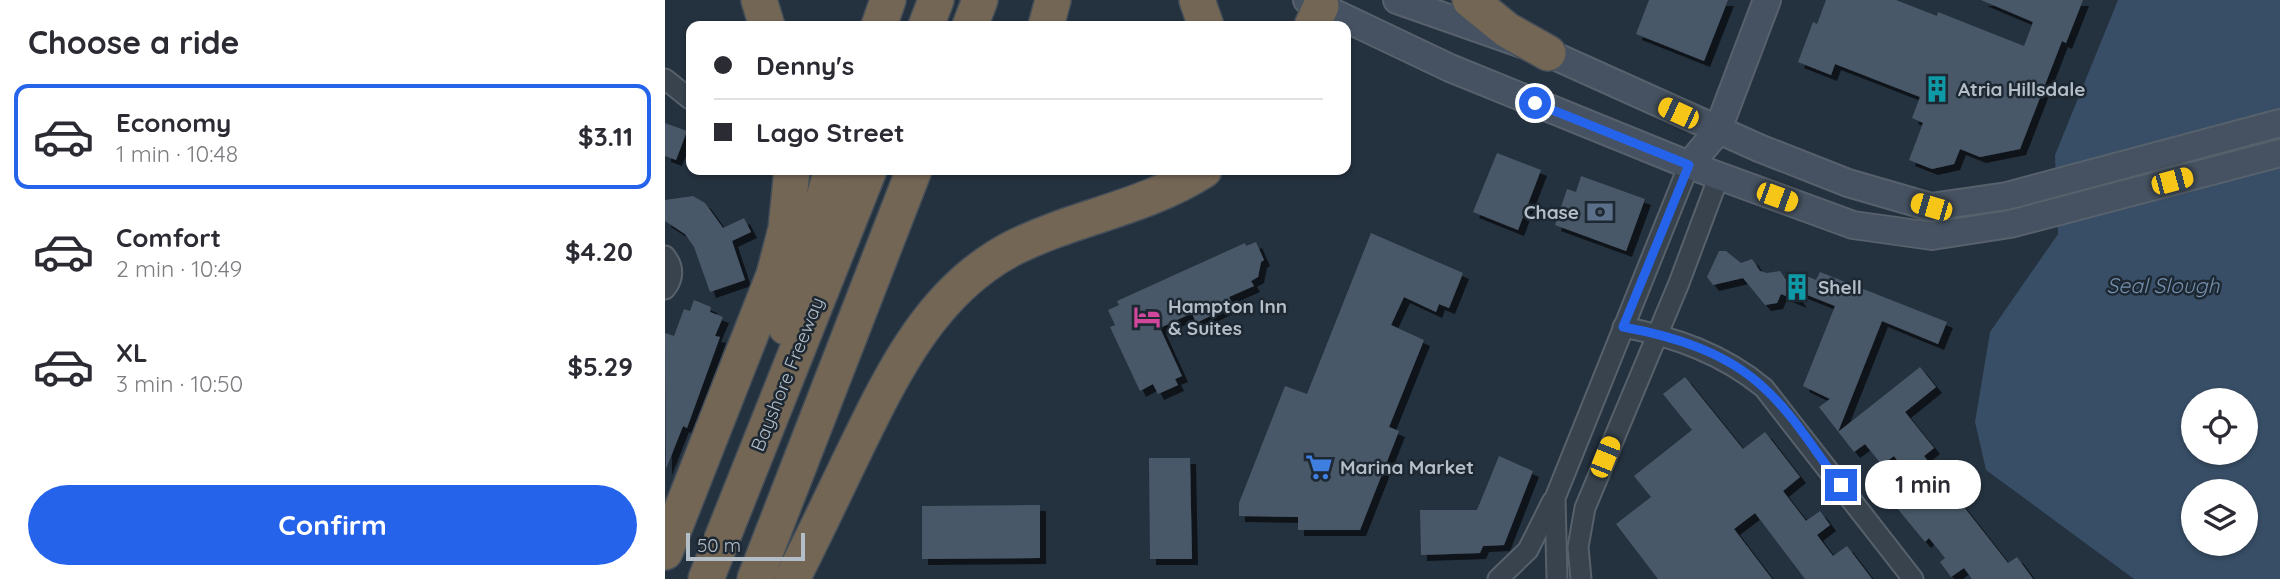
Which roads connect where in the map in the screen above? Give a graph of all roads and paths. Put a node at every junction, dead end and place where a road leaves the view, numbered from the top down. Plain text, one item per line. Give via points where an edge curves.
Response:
1 (759, 0) edge
2 (888, 0) edge
3 (936, 0) edge
4 (981, 0) edge
5 (1053, 0) edge
6 (1197, 0) edge
7 (1397, 0) edge
8 (1470, 0) edge
9 (1767, 0) edge
10 (1316, 8) edge
11 (765, 21) edge
12 (881, 21) edge
13 (928, 21) edge
14 (972, 21) edge
15 (1047, 21) edge
16 (1204, 21) edge
17 (1345, 21) edge
18 (1351, 24) edge
19 (1548, 53) junction
20 (665, 79) edge
21 (686, 96) edge
22 (2280, 123) edge
23 (1717, 132) junction
24 (2280, 153) edge
25 (1689, 165) junction
26 (791, 175) edge
27 (830, 175) edge
28 (867, 175) edge
29 (913, 175) edge
30 (1195, 175) edge
31 (1719, 176) junction
32 (665, 256) edge
33 (665, 289) edge
34 (1623, 327) junction
35 (1658, 334) junction
36 (750, 467) junction
37 (1555, 498) junction
38 (665, 552) edge
39 (1579, 578) edge
40 (706, 579) edge
41 (755, 579) edge
42 (792, 579) edge
43 (1498, 579) edge
44 (1557, 579) edge
45 (1913, 579) edge

1 - 11 highway
2 - 12 highway
3 - 13 highway
4 - 14 highway
5 - 15 highway
6 - 16 highway
7 - 19 main road
8 - 19 highway via 1507,30
9 - 23 main road
10 - 17 main road
18 - 25 main road
19 - 23 main road
20 - 21 street
22 - 23 main road via 2007,196 1931,207 1848,183
23 - 25 main road
23 - 31 main road
24 - 31 main road via 2010,224 1932,236 1853,225
25 - 31 main road
25 - 34 street
26 - 38 highway via 786,229 774,275
27 - 36 highway
28 - 36 highway, Bayshore Freeway
29 - 41 highway
30 - 42 highway via 1161,194 1012,249 954,291 898,365
31 - 35 street
32 - 33 street via 673,278
34 - 35 street
34 - 37 street
35 - 39 street via 1585,508 1578,547
35 - 45 street via 1724,360 1764,388
36 - 40 highway, Bayshore Freeway
37 - 43 street via 1528,550
37 - 44 street

